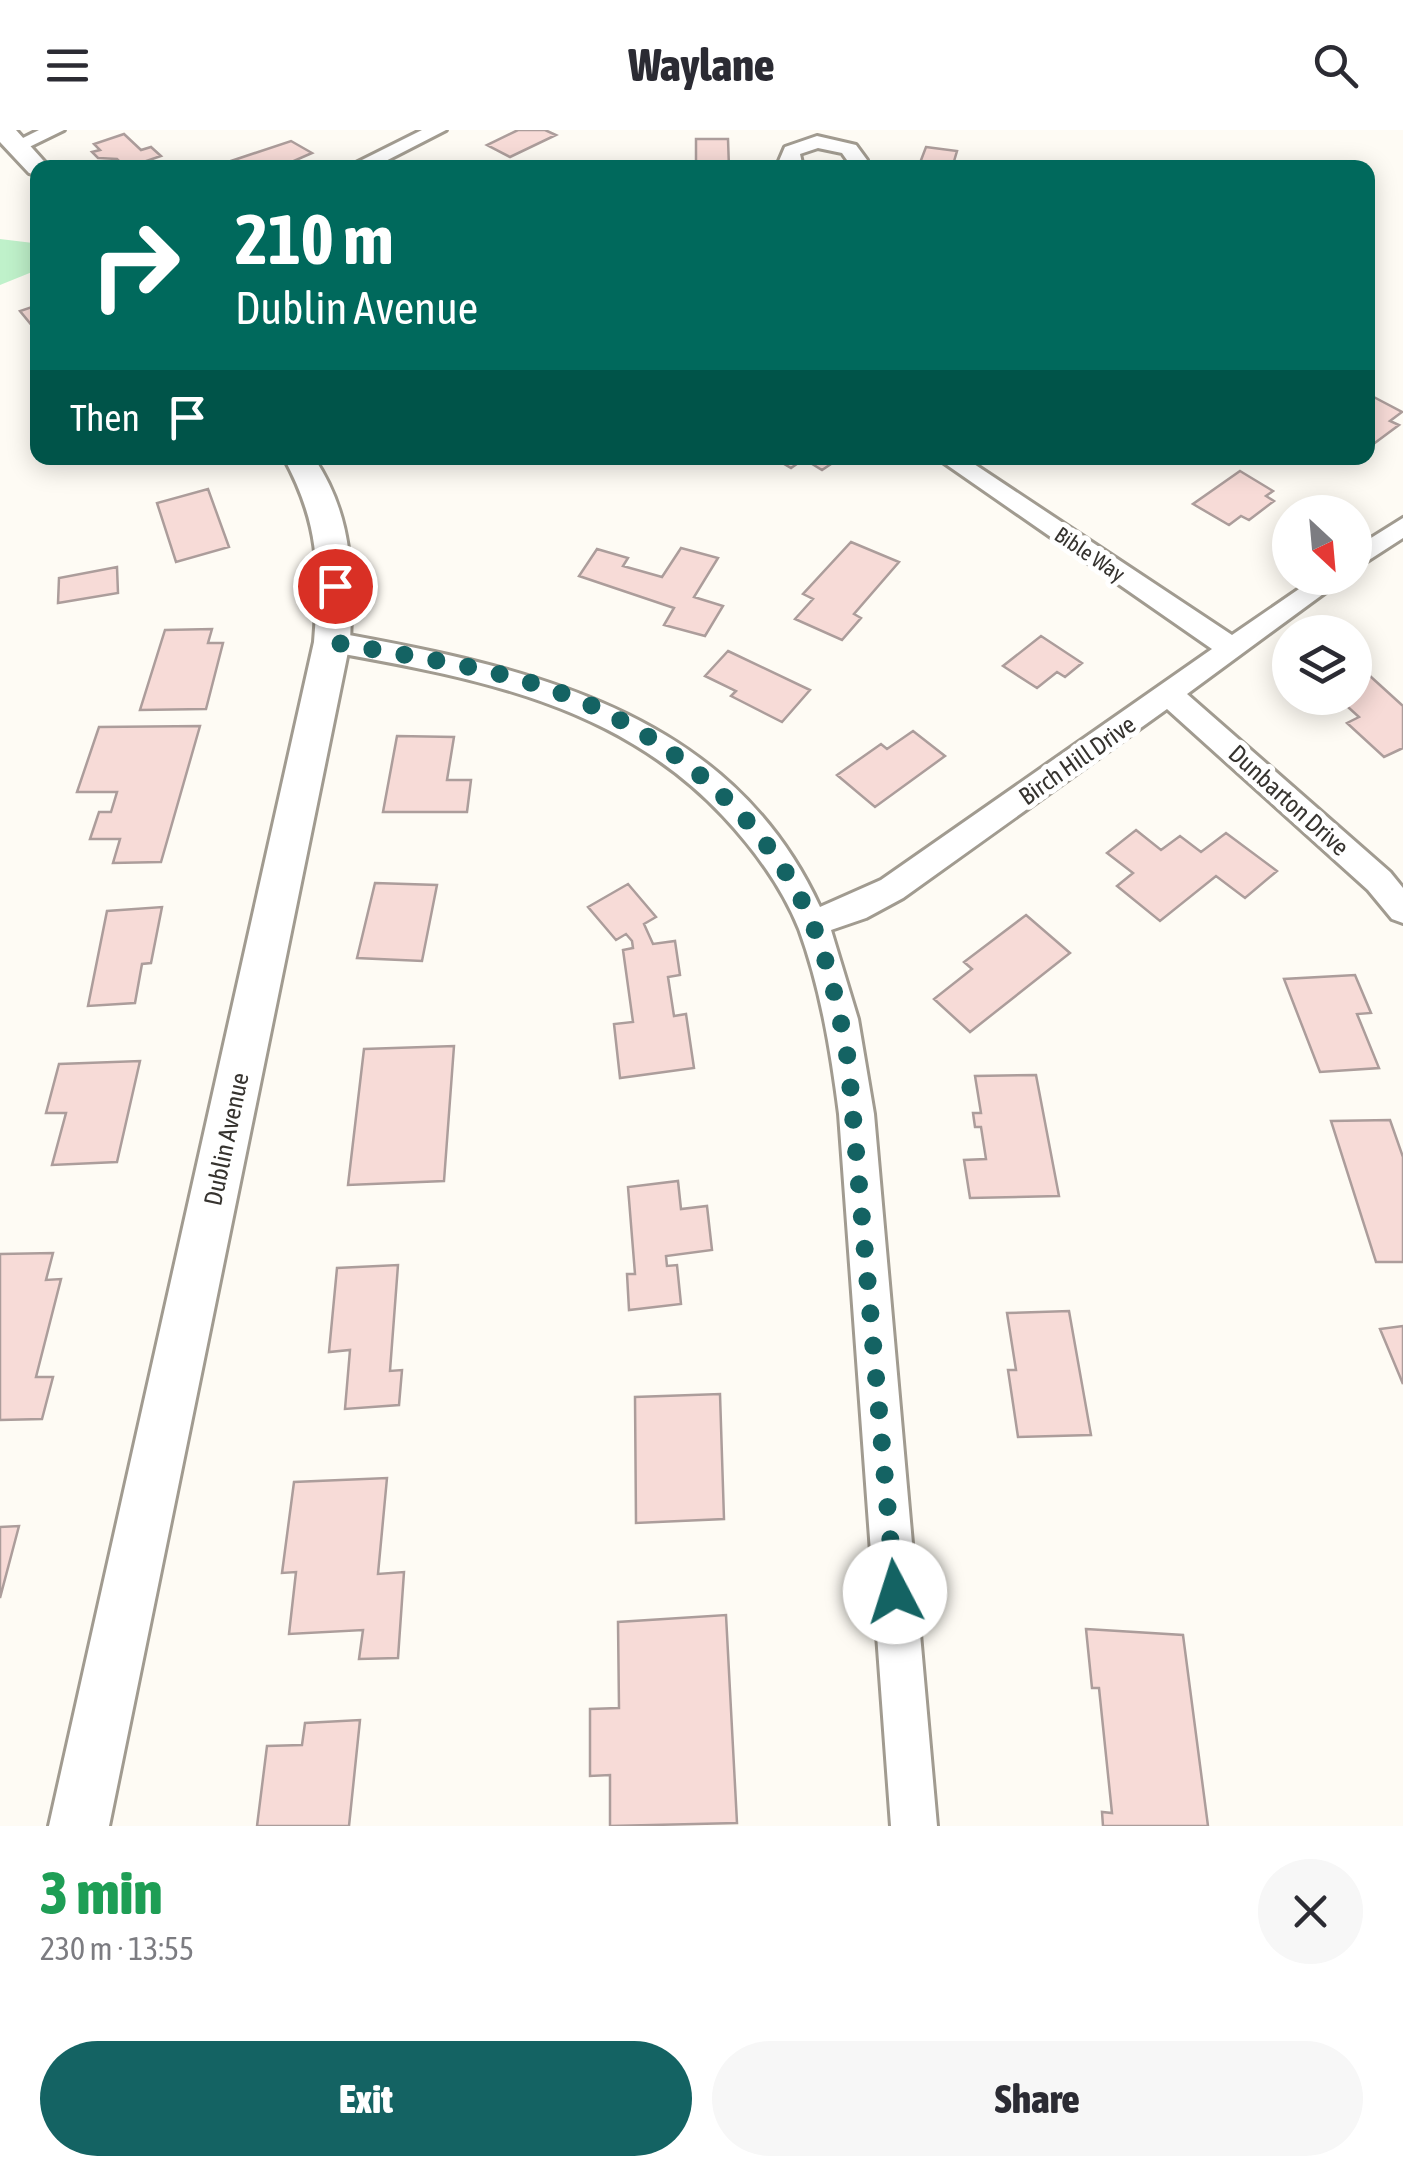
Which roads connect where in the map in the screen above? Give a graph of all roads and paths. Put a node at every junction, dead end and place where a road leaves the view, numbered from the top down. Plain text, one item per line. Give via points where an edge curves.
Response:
1 (55, 130) edge
2 (437, 130) edge
3 (9, 138) edge
4 (30, 160) edge
5 (372, 160) edge
6 (789, 160) edge
7 (856, 160) edge
8 (304, 465) edge
9 (959, 465) edge
10 (1403, 526) edge
11 (1372, 548) edge
12 (1308, 595) edge
13 (332, 642) junction
14 (1232, 650) junction
15 (1170, 695) junction
16 (1403, 910) edge
17 (812, 924) junction
18 (80, 1826) edge
19 (914, 1826) edge

1 - 3 street
2 - 5 street
3 - 4 street
6 - 7 street via 792,151 817,142 848,149
8 - 13 street, Dublin Avenue via 333,528
9 - 14 street, Bible Way
10 - 11 street
12 - 14 street, Birch Hill Drive
13 - 17 street via 494,672 557,691 648,737 750,826
13 - 18 street, Dublin Avenue
14 - 15 street, Birch Hill Drive
15 - 16 street, Dunbarton Drive via 1365,868
15 - 17 street, Birch Hill Drive via 892,889
17 - 19 street via 836,992 860,1162

